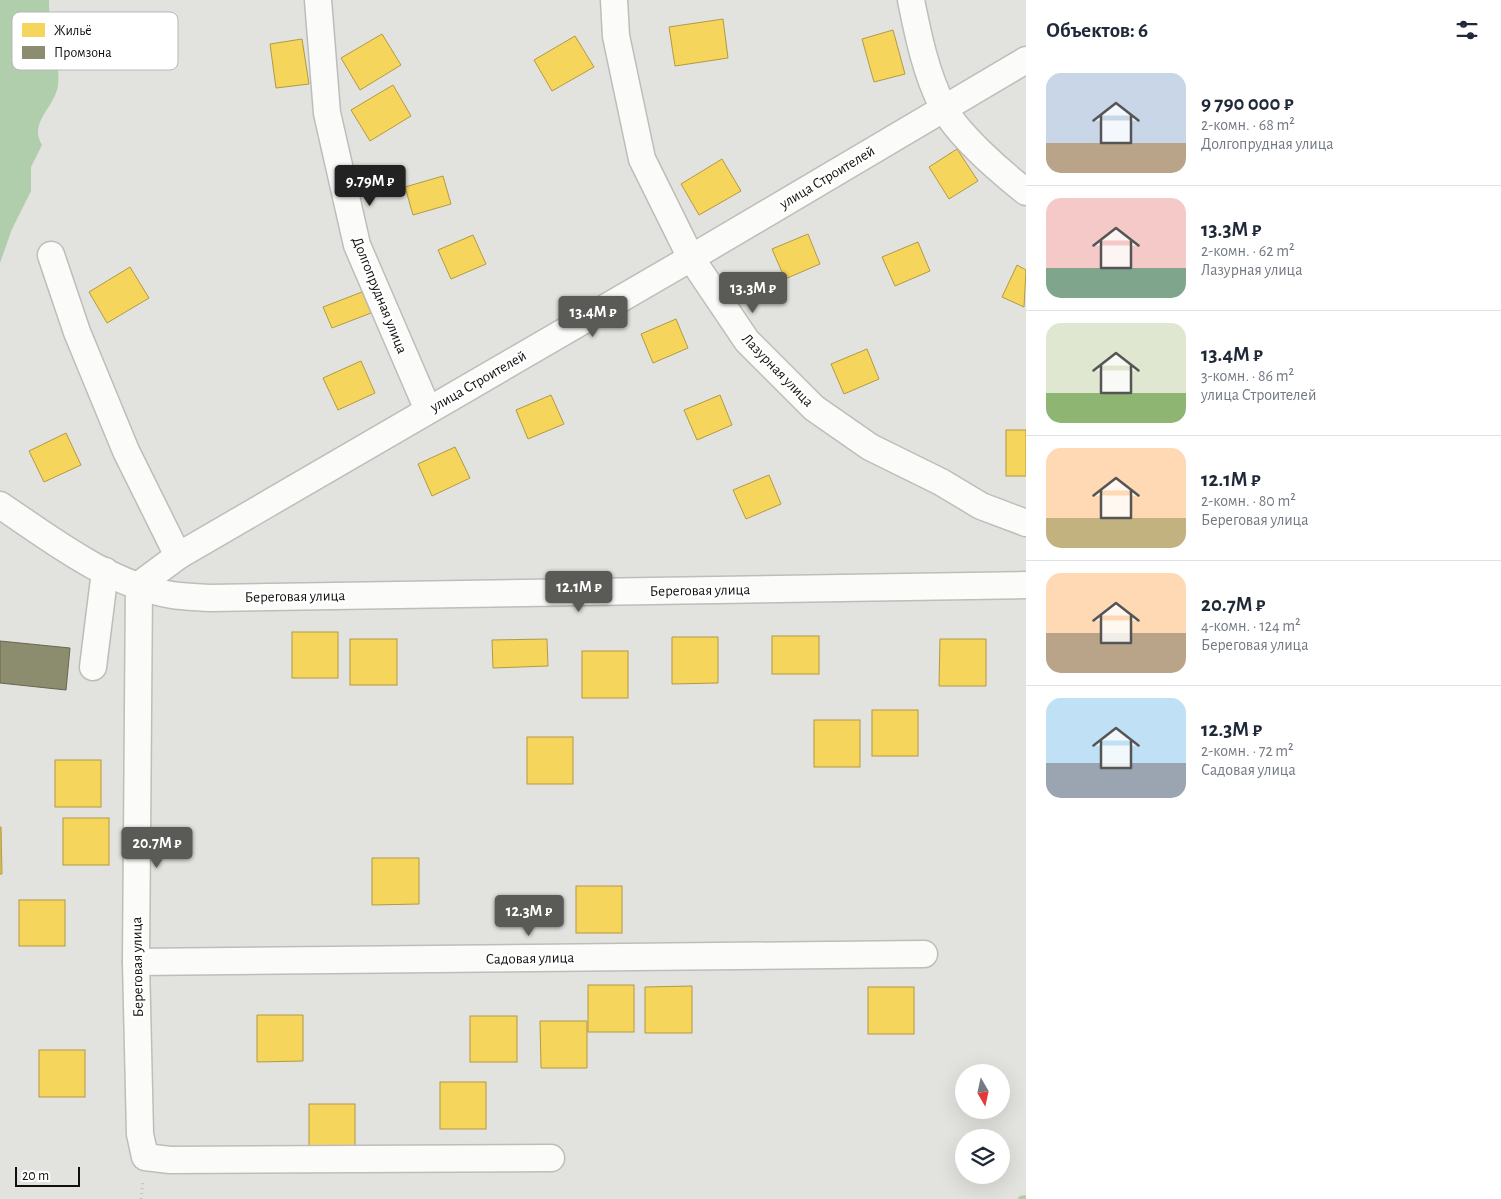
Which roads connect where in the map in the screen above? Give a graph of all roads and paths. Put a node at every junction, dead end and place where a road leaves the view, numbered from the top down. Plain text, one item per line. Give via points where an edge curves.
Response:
1 (318, 0) edge
2 (614, 0) edge
3 (911, 0) edge
4 (1026, 60) edge
5 (944, 107) junction
6 (1026, 192) edge
7 (51, 255) dead end
8 (691, 258) junction
9 (428, 410) junction
10 (0, 505) edge
11 (1026, 523) edge
12 (178, 556) junction
13 (105, 571) junction
14 (139, 585) junction
15 (1026, 585) edge
16 (92, 667) dead end
17 (924, 954) dead end
18 (136, 962) junction
19 (551, 1158) dead end

1 - 9 street, Долгопрудная улица via 327,113 357,245
2 - 8 street, Лазурная улица via 616,36 642,159
3 - 5 street via 920,43
4 - 5 street, улица Строителей
5 - 6 street via 1002,173
5 - 8 street, улица Строителей
7 - 12 street via 77,332 126,451
8 - 9 street, улица Строителей
8 - 11 street, Лазурная улица via 747,341 814,408 870,448 941,482 981,506
9 - 12 street, улица Строителей
10 - 13 street via 71,553
12 - 14 street, улица Строителей
13 - 14 street
13 - 16 street
14 - 15 street, Береговая улица via 171,594 210,598
14 - 18 street, Береговая улица
17 - 18 street, Садовая улица
18 - 19 street, Береговая улица via 140,1134 145,1157 170,1160

